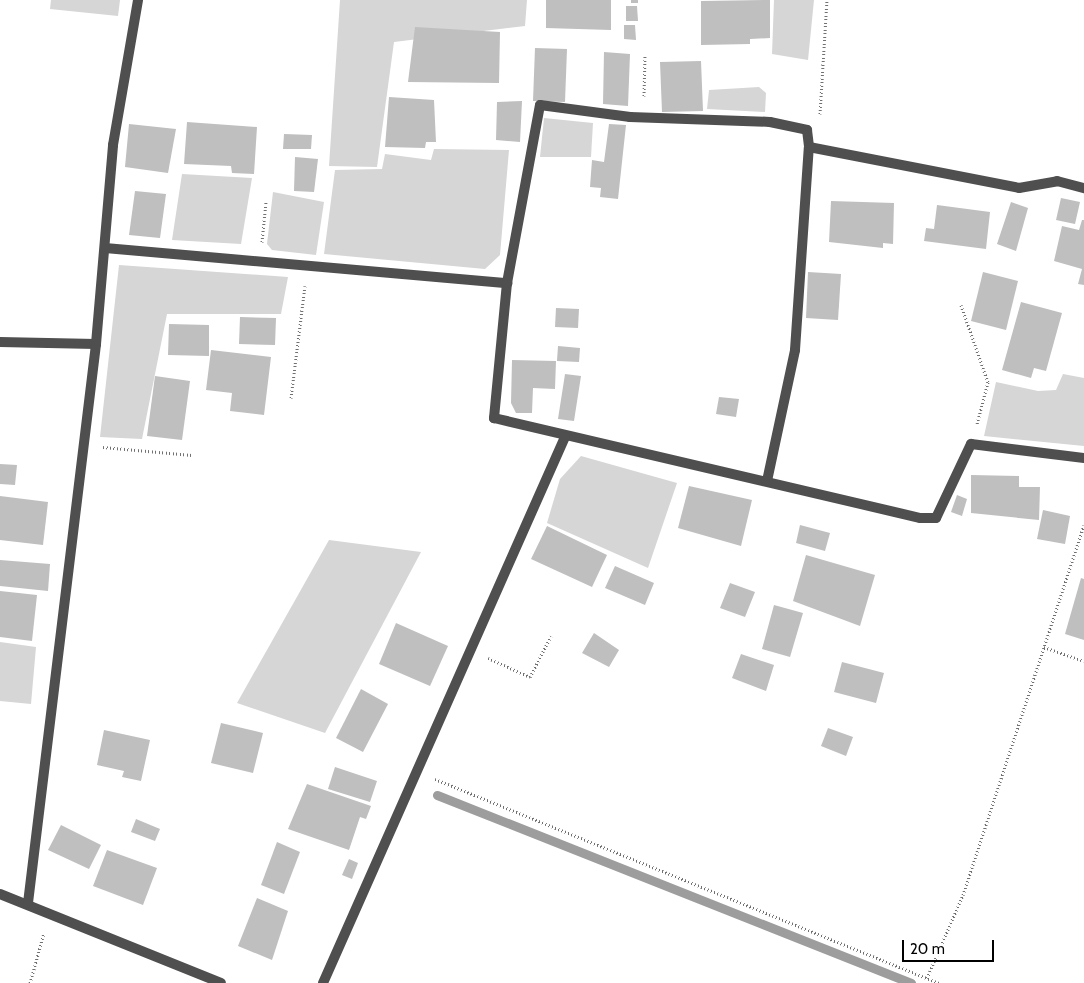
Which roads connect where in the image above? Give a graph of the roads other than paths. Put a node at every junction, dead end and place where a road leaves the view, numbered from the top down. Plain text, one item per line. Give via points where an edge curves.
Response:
1 (138, 0) edge
2 (813, 148) junction
3 (1084, 188) edge
4 (105, 248) junction
5 (507, 283) junction
6 (0, 342) edge
7 (96, 344) junction
8 (565, 437) junction
9 (1084, 458) edge
10 (767, 481) junction
11 (0, 894) edge
12 (28, 903) junction
13 (221, 983) edge
14 (324, 983) edge

1 - 4 street via 113,145
2 - 3 street via 1020,188 1057,181
2 - 5 street via 807,130 770,122 644,117 540,105
2 - 10 street via 795,350
4 - 5 street
4 - 7 street
5 - 8 street via 494,418
6 - 7 street
7 - 12 street
8 - 10 street
8 - 14 street
9 - 10 street via 971,444 936,518 920,518
11 - 12 street
12 - 13 street

